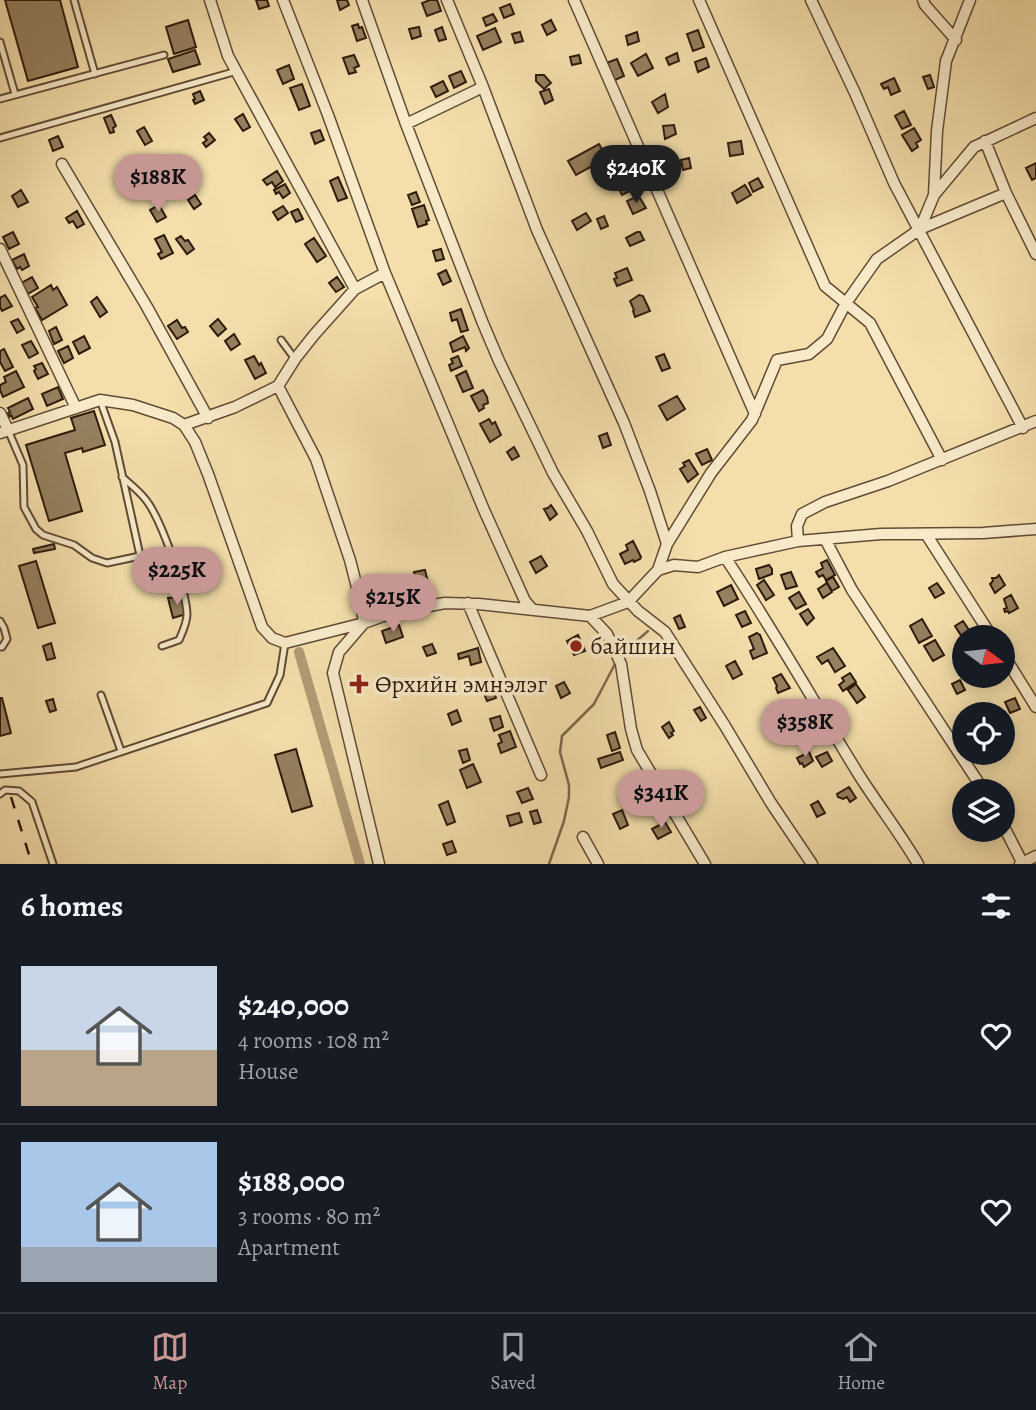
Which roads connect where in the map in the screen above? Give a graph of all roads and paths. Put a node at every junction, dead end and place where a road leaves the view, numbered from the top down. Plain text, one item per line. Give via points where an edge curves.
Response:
1 (75, 0) edge
2 (211, 0) edge
3 (283, 0) edge
4 (362, 0) edge
5 (447, 0) edge
6 (574, 0) edge
7 (699, 0) edge
8 (811, 0) edge
9 (923, 0) edge
10 (970, 0) edge
11 (956, 40) junction
12 (0, 42) edge
13 (164, 55) dead end
14 (237, 71) junction
15 (95, 74) junction
16 (483, 87) junction
17 (15, 94) junction
18 (0, 99) edge
19 (1036, 118) edge
20 (406, 124) junction
21 (0, 138) edge
22 (985, 141) junction
23 (62, 164) dead end
24 (1006, 193) junction
25 (934, 195) junction
26 (920, 229) junction
27 (0, 248) edge
28 (1036, 254) edge
29 (385, 273) junction
30 (355, 289) junction
31 (846, 303) junction
32 (281, 340) dead end
33 (295, 359) junction
34 (278, 386) junction
35 (100, 400) junction
36 (76, 408) junction
37 (0, 413) edge
38 (755, 414) junction
39 (208, 418) junction
40 (1036, 421) edge
41 (184, 425) junction
42 (1023, 428) junction
43 (4, 431) edge
44 (942, 460) junction
45 (122, 477) junction
46 (1036, 529) edge
47 (926, 534) junction
48 (825, 539) junction
49 (798, 541) junction
50 (667, 544) junction
51 (140, 556) junction
52 (725, 557) junction
53 (658, 569) junction
54 (160, 586) dead end
55 (628, 602) junction
56 (468, 603) junction
57 (533, 610) junction
58 (590, 616) junction
59 (0, 621) edge
60 (364, 623) junction
61 (984, 625) edge
62 (285, 643) junction
63 (162, 646) dead end
64 (0, 647) edge
65 (1015, 673) edge
66 (101, 695) dead end
67 (1036, 707) edge
68 (121, 751) junction
69 (0, 775) edge
70 (541, 775) dead end
71 (976, 779) edge
72 (0, 794) edge
73 (583, 837) dead end
74 (1011, 842) edge
75 (1036, 856) edge
76 (53, 864) edge
77 (379, 864) edge
78 (598, 864) edge
79 (705, 864) edge
80 (812, 864) edge
81 (918, 864) edge
82 (1021, 864) edge

1 - 15 lane
2 - 14 street
3 - 29 street
4 - 20 street
5 - 16 street
6 - 38 street
7 - 31 street via 825,286
8 - 26 street via 894,183
9 - 11 street
10 - 11 street
11 - 25 street via 946,61
12 - 17 lane
13 - 15 lane
14 - 21 lane
14 - 30 street
15 - 17 lane
16 - 20 street
16 - 50 street via 537,230 624,423
17 - 18 lane
19 - 22 street
20 - 55 street via 499,361 553,473 613,584
22 - 24 street
22 - 25 street via 974,147
23 - 39 street
24 - 26 street
24 - 28 street
25 - 26 street
26 - 31 street via 877,258
26 - 42 street
27 - 36 street
29 - 30 street
29 - 57 street via 484,510
30 - 33 street
31 - 38 street via 827,339 809,354 777,360
31 - 44 street via 870,323
32 - 33 lane
33 - 34 street
34 - 39 street
34 - 60 street via 316,459 350,560
35 - 36 street
35 - 41 street via 173,418
35 - 45 lane
36 - 43 street
37 - 43 street
38 - 50 street
39 - 41 street
40 - 42 street
41 - 62 street via 208,474 262,626 272,638
42 - 44 street
43 - 51 lane via 23,465 24,507 36,529 107,563
44 - 49 street via 802,514
45 - 51 lane
45 - 63 lane via 147,500 184,598 186,626 179,640
46 - 47 street
47 - 48 street
47 - 61 street
48 - 49 street
48 - 71 street via 852,590
49 - 52 street
50 - 53 street
51 - 54 lane via 148,576
52 - 53 street via 698,567
52 - 81 street
53 - 55 street
55 - 58 street
55 - 80 street via 665,632
56 - 57 street
56 - 60 street via 392,613
56 - 70 street
57 - 58 street
58 - 79 street via 607,634 621,664 637,750
59 - 64 lane via 7,639
60 - 62 street
60 - 77 street via 339,652 333,673
62 - 68 lane via 280,675 267,703
65 - 67 street
66 - 68 lane
68 - 69 lane via 76,767
72 - 76 lane via 19,791 32,802
73 - 78 street
74 - 82 street
75 - 82 street

